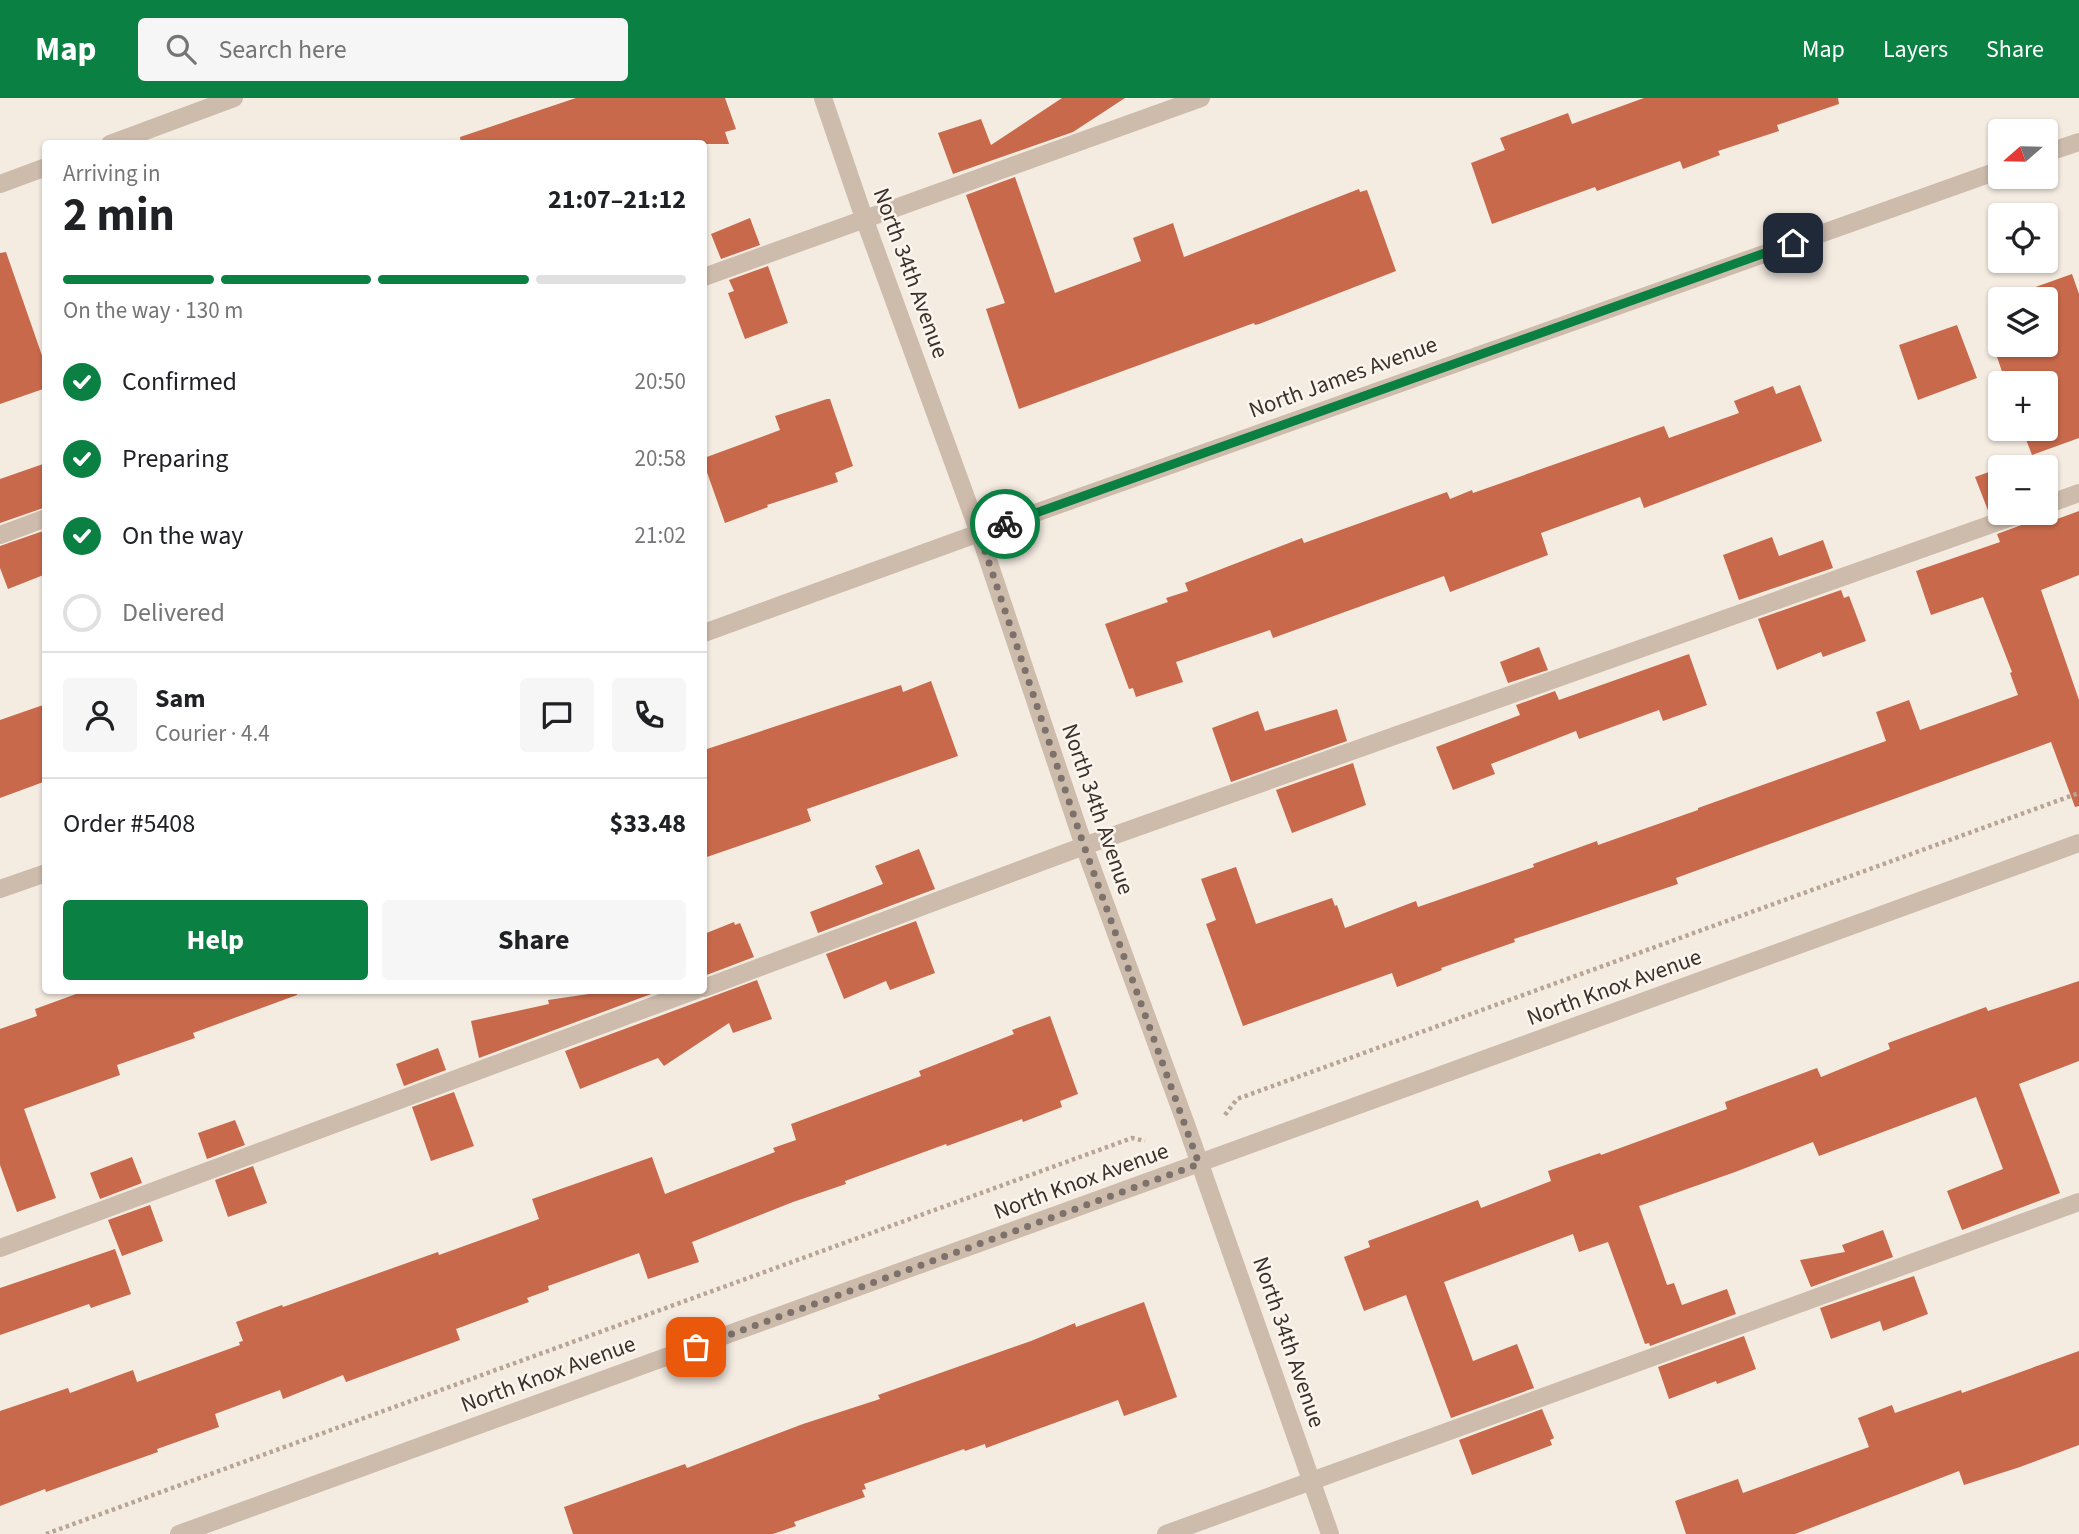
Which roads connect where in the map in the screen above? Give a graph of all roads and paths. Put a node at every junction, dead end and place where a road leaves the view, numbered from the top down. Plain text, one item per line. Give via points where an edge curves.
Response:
1 (234, 98) edge
2 (823, 98) edge
3 (1201, 98) edge
4 (121, 140) edge
5 (2079, 142) edge
6 (2058, 149) edge
7 (42, 168) edge
8 (1988, 174) edge
9 (0, 184) edge
10 (864, 218) junction
11 (707, 276) edge
12 (2079, 493) edge
13 (2058, 501) edge
14 (42, 519) edge
15 (1989, 525) edge
16 (979, 533) junction
17 (0, 535) edge
18 (707, 632) edge
19 (2079, 793) edge
20 (2079, 844) edge
21 (1084, 846) junction
22 (42, 874) edge
23 (0, 889) edge
24 (707, 987) edge
25 (685, 994) edge
26 (1226, 1115) dead end
27 (1145, 1141) dead end
28 (1199, 1164) junction
29 (2079, 1202) edge
30 (0, 1248) edge
31 (1311, 1481) junction
32 (46, 1534) edge
33 (179, 1534) edge
34 (1166, 1534) edge
35 (1330, 1534) edge

1 - 4 street
2 - 10 street, North 34th Avenue
3 - 10 street
5 - 6 street
7 - 9 street
8 - 16 street, North James Avenue
10 - 11 street
10 - 16 street, North 34th Avenue
12 - 13 street
14 - 17 street
15 - 21 street
16 - 18 street, North James Avenue
16 - 21 street, North 34th Avenue
19 - 26 path via 1237,1099
20 - 28 street, North Knox Avenue
21 - 24 street
21 - 28 street, North 34th Avenue
22 - 23 street
25 - 30 street
27 - 32 path via 1132,1139
28 - 31 street, North 34th Avenue
28 - 33 street, North Knox Avenue
29 - 31 street
31 - 34 street
31 - 35 street, North 34th Avenue

